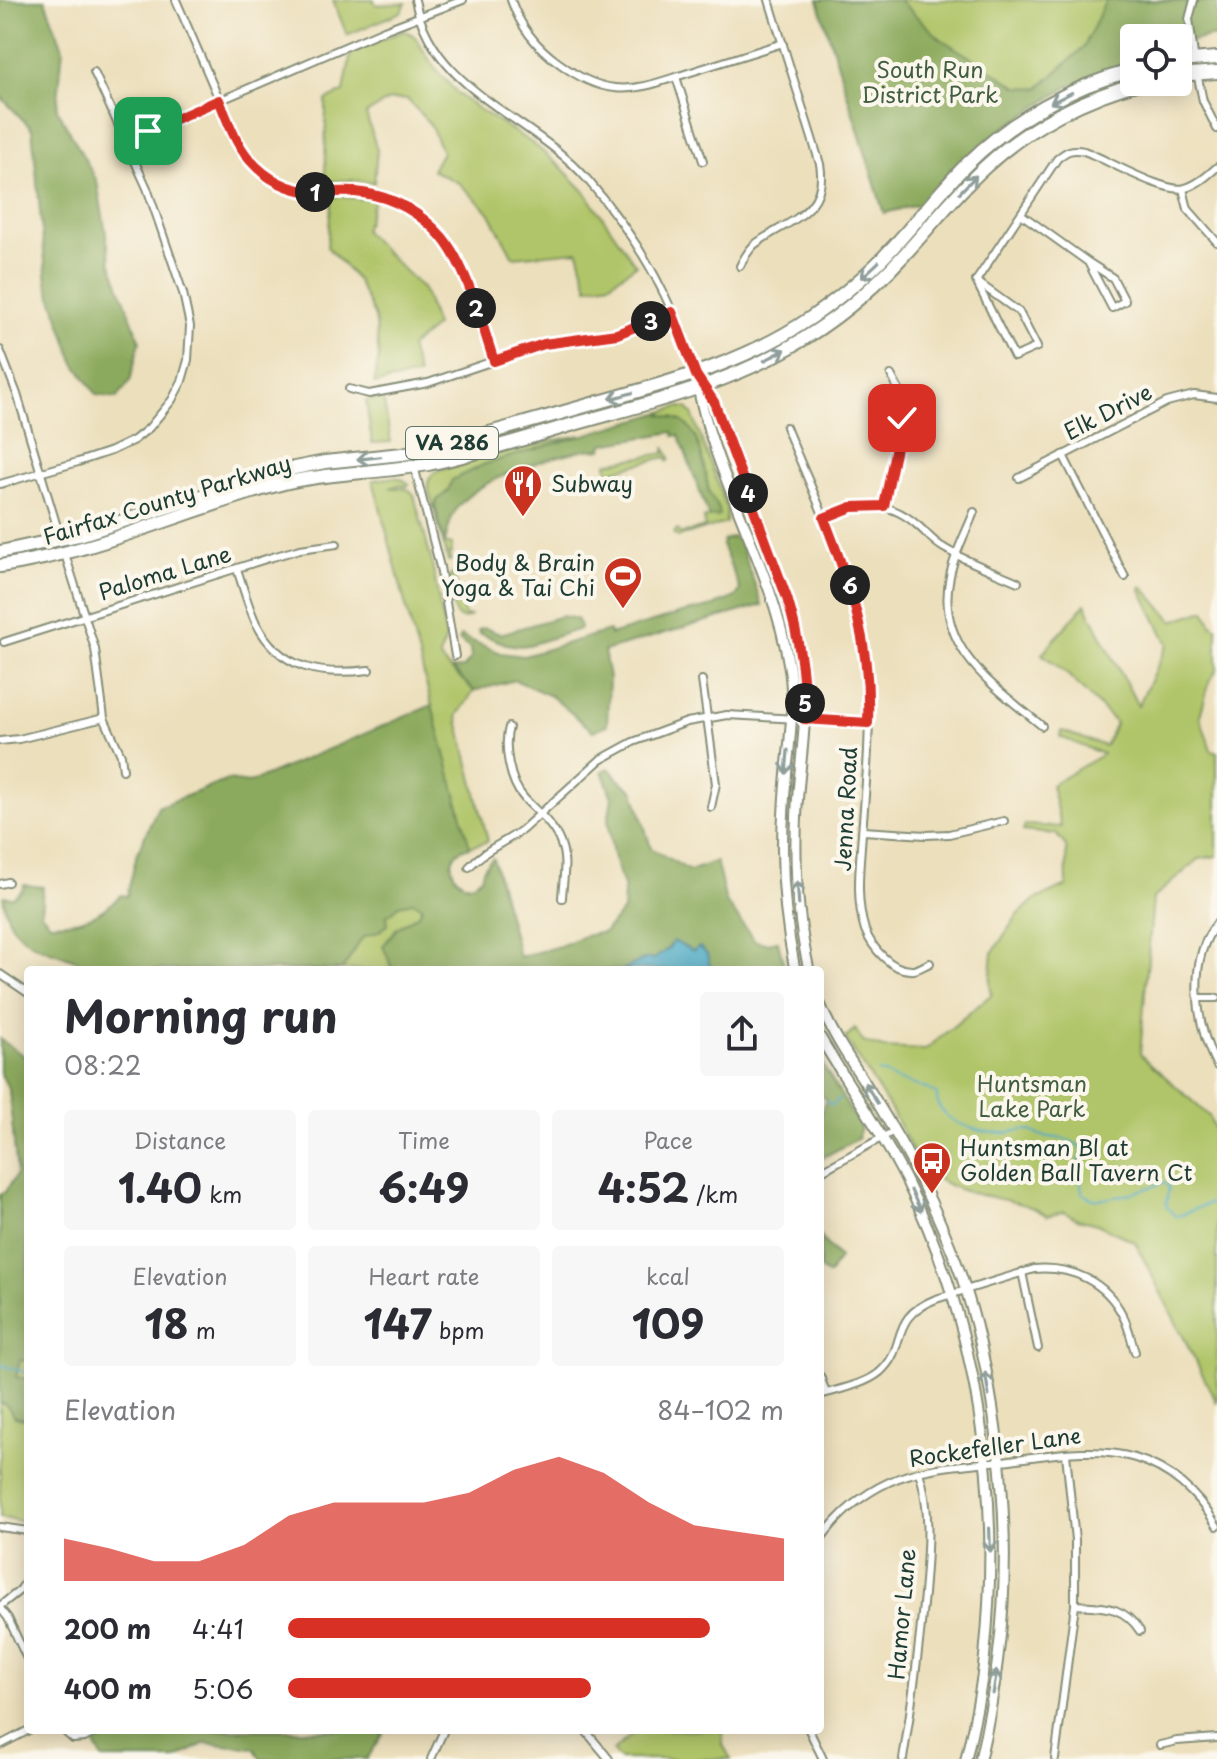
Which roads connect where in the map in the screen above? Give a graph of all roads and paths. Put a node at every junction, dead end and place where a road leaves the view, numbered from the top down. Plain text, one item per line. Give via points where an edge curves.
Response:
1 (176, 0) edge
2 (415, 0) edge
3 (463, 0) edge
4 (511, 0) edge
5 (769, 0) edge
6 (1194, 0) edge
7 (418, 17) junction
8 (783, 43) junction
9 (1217, 58) edge
10 (1194, 60) junction
11 (94, 72) dead end
12 (1217, 72) edge
13 (1197, 73) junction
14 (1192, 74) edge
15 (1120, 75) edge
16 (676, 77) junction
17 (1120, 89) edge
18 (219, 100) junction
19 (1217, 129) edge
20 (126, 141) junction
21 (703, 161) dead end
22 (1217, 167) edge
23 (1183, 189) junction
24 (1021, 214) junction
25 (1217, 242) edge
26 (1088, 262) junction
27 (740, 266) dead end
28 (976, 281) junction
29 (672, 312) junction
30 (0, 350) edge
31 (494, 361) junction
32 (696, 375) junction
33 (891, 375) dead end
34 (701, 388) junction
35 (349, 389) dead end
36 (1217, 398) edge
37 (786, 427) dead end
38 (1063, 455) junction
39 (414, 466) junction
40 (40, 474) junction
41 (1019, 478) dead end
42 (0, 484) edge
43 (884, 506) junction
44 (974, 512) dead end
45 (824, 518) junction
46 (61, 540) junction
47 (337, 544) dead end
48 (0, 552) edge
49 (65, 553) junction
50 (956, 555) junction
51 (0, 566) edge
52 (237, 569) junction
53 (1125, 577) dead end
54 (1018, 582) dead end
55 (85, 616) junction
56 (4, 642) dead end
57 (455, 656) dead end
58 (369, 670) dead end
59 (702, 680) dead end
60 (104, 718) junction
61 (707, 718) junction
62 (791, 718) junction
63 (804, 719) junction
64 (868, 723) junction
65 (1042, 726) dead end
66 (509, 727) dead end
67 (0, 741) edge
68 (123, 770) dead end
69 (711, 807) dead end
70 (539, 814) junction
71 (1004, 821) dead end
72 (863, 831) junction
73 (469, 867) dead end
74 (562, 898) dead end
75 (1217, 923) edge
76 (930, 963) dead end
77 (794, 966) edge
78 (808, 966) edge
79 (0, 974) edge
80 (24, 990) edge
81 (1199, 998) junction
82 (1217, 998) edge
83 (824, 1013) edge
84 (824, 1043) edge
85 (1217, 1066) edge
86 (894, 1131) junction
87 (882, 1137) junction
88 (824, 1170) edge
89 (1022, 1272) junction
90 (966, 1290) junction
91 (952, 1294) junction
92 (1038, 1348) dead end
93 (1135, 1352) dead end
94 (824, 1394) edge
95 (1066, 1454) junction
96 (999, 1462) junction
97 (985, 1463) junction
98 (919, 1472) junction
99 (1217, 1526) edge
100 (0, 1527) edge
101 (24, 1530) edge
102 (824, 1535) edge
103 (24, 1584) edge
104 (1075, 1605) junction
105 (0, 1607) edge
106 (1140, 1631) dead end
107 (24, 1652) edge
108 (24, 1733) edge
109 (67, 1734) edge
110 (92, 1734) edge
111 (442, 1734) edge
112 (588, 1734) edge
113 (811, 1734) edge
114 (1217, 1738) edge
115 (0, 1745) edge
116 (1160, 1745) dead end
117 (432, 1759) edge
118 (609, 1759) edge
119 (823, 1759) edge
120 (903, 1759) edge
121 (966, 1759) edge
122 (980, 1759) edge
123 (1055, 1759) edge

1 - 18 street
2 - 7 street
3 - 7 street
4 - 16 street via 532,40 593,83 617,88
5 - 8 street
6 - 10 street via 1189,19
7 - 18 street
7 - 29 street via 456,76 551,145 587,179 645,259
8 - 16 street
8 - 27 street via 820,164 821,189 808,210 753,246
9 - 10 highway
10 - 13 street
11 - 20 street
12 - 13 highway
13 - 14 highway
13 - 19 street
15 -> 32 highway, Fairfax County Parkway / VA 286 via 1070,93 1010,128 834,301 768,343
16 - 21 street
34 -> 17 highway, Fairfax County Parkway / VA 286 via 815,332 894,266 1003,151 1057,115
18 - 20 street
18 - 31 street via 243,152 272,179 295,189 376,195 431,226 459,262
20 - 40 street via 187,307 188,360 172,400 141,434 111,451
22 - 23 street
23 - 24 street via 1075,149 1057,159
23 - 25 street via 1188,209
24 - 26 street
24 - 28 street
26 - 26 street via 1112,308 1125,301 1113,278
28 - 28 street via 1019,312 1037,347 1014,357
29 - 31 street via 617,334 553,343
29 - 32 street
30 - 40 street
31 - 35 street via 391,391 363,394
32 - 34 street
32 -> 46 highway, Fairfax County Parkway / VA 286 via 427,450 271,473
33 - 43 street via 903,409
34 - 39 highway, Fairfax County Parkway / VA 286
34 - 62 street via 701,407 782,630
34 - 63 street via 714,402 787,598 803,666
36 - 38 street, Elk Drive via 1194,395 1167,402
37 - 45 street, Jenna Road
38 - 41 street, Elk Drive
38 - 53 street
39 - 49 highway, Fairfax County Parkway / VA 286 via 284,483
39 - 57 street via 440,567
40 - 42 street
40 - 46 street
43 - 45 street via 852,507
43 - 50 street via 909,518
44 - 50 street
45 - 64 street, Jenna Road via 862,631
46 - 48 highway, Fairfax County Parkway / VA 286
46 - 49 street
47 - 52 street, Paloma Lane via 300,549
49 - 51 highway, Fairfax County Parkway / VA 286
49 - 55 street
50 - 54 street
50 - 65 street via 947,601 958,643 981,674
52 - 55 street, Paloma Lane
52 - 58 street via 258,626 281,653 318,671
55 - 56 street, Paloma Lane
55 - 60 street via 98,662
59 - 61 street
60 - 67 street
60 - 68 street
61 - 62 street
61 - 69 street via 716,784
61 - 70 street via 610,754
62 - 63 street
62 -> 77 street via 783,865
63 - 64 street
78 -> 63 street via 796,864
64 - 72 street, Jenna Road
66 - 70 street via 506,749 515,783
70 - 73 street
70 - 74 street via 563,849
71 - 72 street via 949,834
72 - 76 street, Jenna Road via 860,894 869,939 882,957 904,969
75 - 81 street via 1201,954
79 - 80 street
81 - 82 street
81 - 85 street via 1205,1040
86 -> 83 street
84 - 87 street
86 - 87 street
86 - 90 street via 934,1208
87 - 88 street
87 -> 91 street via 921,1214
89 - 90 street
89 - 92 street
89 - 93 street via 1060,1269 1096,1284 1121,1311
90 - 91 street
96 -> 90 street via 983,1354
91 - 94 street via 913,1311 881,1371
91 - 97 street via 969,1357
95 - 96 street, Rockefeller Lane
95 - 99 street, Rockefeller Lane via 1106,1452 1147,1462 1183,1484
95 - 104 street
96 - 97 street, Rockefeller Lane
122 -> 96 street via 1003,1601
97 - 98 street, Rockefeller Lane
97 -> 121 street via 990,1600
98 - 102 street, Rockefeller Lane via 863,1496
98 - 120 street, Hamor Lane via 928,1505 925,1577
100 - 101 street
103 - 105 street
104 - 106 street via 1119,1611
104 - 123 street
105 - 107 street
108 - 115 street
109 - 110 street via 73,1739
111 - 117 street
112 - 118 street
113 - 119 street
114 - 116 street

